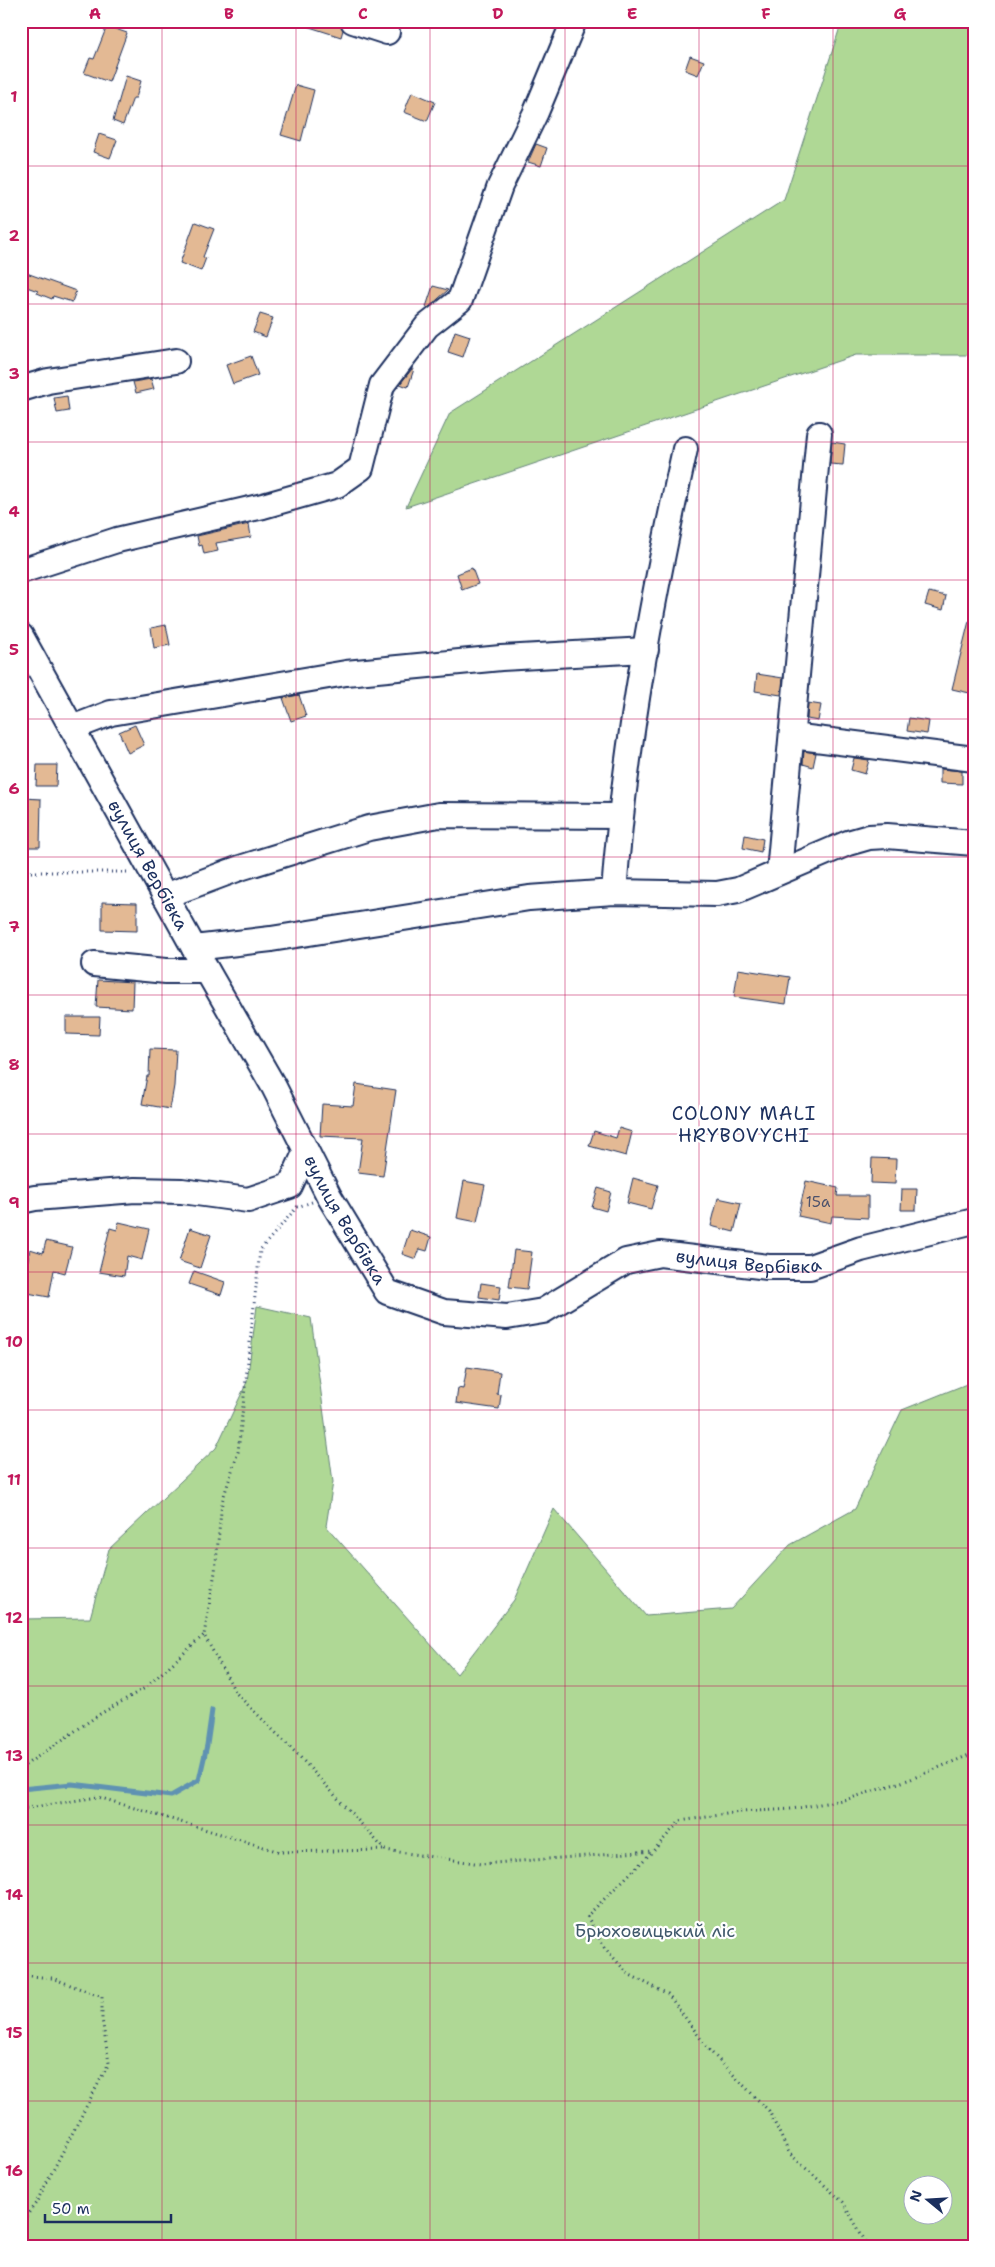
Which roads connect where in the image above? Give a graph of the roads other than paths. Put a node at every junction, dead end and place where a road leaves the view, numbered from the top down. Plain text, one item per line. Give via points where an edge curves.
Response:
1 (353, 21) edge
2 (574, 21) edge
3 (387, 32) dead end
4 (176, 361) dead end
5 (21, 389) edge
6 (820, 434) dead end
7 (685, 449) dead end
8 (21, 570) edge
9 (21, 636) edge
10 (646, 650) junction
11 (72, 728) junction
12 (792, 736) junction
13 (974, 759) edge
14 (620, 816) junction
15 (974, 843) edge
16 (779, 872) junction
17 (614, 892) junction
18 (166, 896) junction
19 (194, 948) junction
20 (94, 964) dead end
21 (207, 971) junction
22 (306, 1151) junction
23 (21, 1201) edge
24 (974, 1221) edge

1 - 3 street
2 - 8 street via 536,112 500,186 460,300 427,326 382,385 361,468 337,485 117,540
4 - 5 street via 48,381
6 - 12 street
7 - 10 street via 656,584
9 - 11 street, вулиця Вербівка
10 - 11 street via 501,658 346,673 111,713
10 - 14 street
11 - 18 street, вулиця Вербівка
12 - 13 street
12 - 16 street
14 - 17 street
14 - 18 street via 439,815 369,828 240,868
15 - 16 street via 869,837 848,842
16 - 17 street via 738,890 717,894
17 - 19 street via 529,898
18 - 19 street, вулиця Вербівка
19 - 21 street, вулиця Вербівка
20 - 21 street
21 - 22 street, вулиця Вербівка via 274,1087
22 - 23 street via 290,1186 248,1200 182,1191 135,1190
22 - 24 street, вулиця Вербівка via 387,1292 444,1312 461,1314 507,1317 543,1311 626,1262 660,1254 768,1267 810,1267 861,1249

